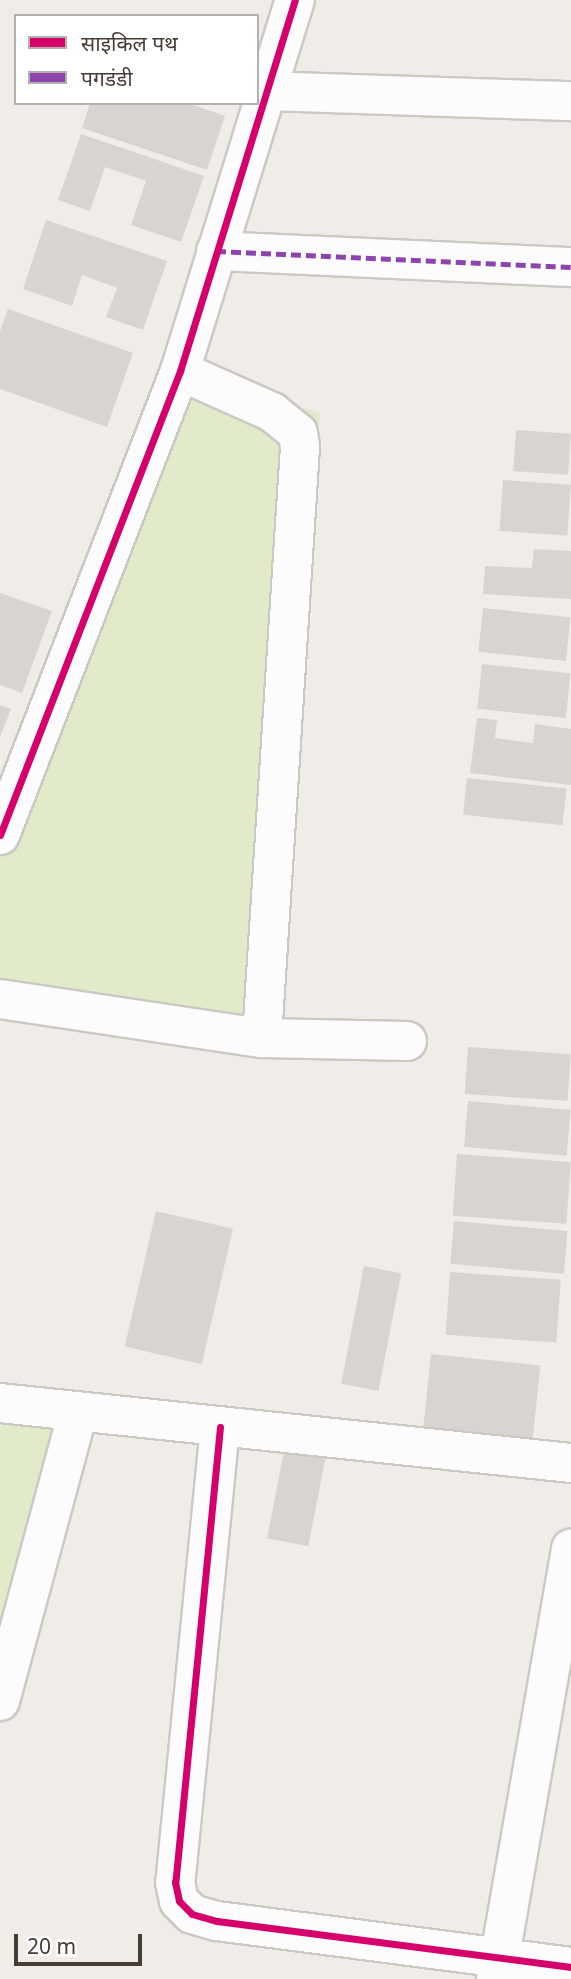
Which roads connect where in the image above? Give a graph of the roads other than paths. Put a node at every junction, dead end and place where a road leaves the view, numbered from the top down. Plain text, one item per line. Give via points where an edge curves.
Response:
1 (295, 0) edge
2 (265, 91) junction
3 (571, 101) edge
4 (216, 251) junction
5 (571, 267) edge
6 (180, 370) junction
7 (0, 835) edge
8 (0, 999) edge
9 (262, 1038) junction
10 (407, 1041) dead end
11 (0, 1403) edge
12 (78, 1412) junction
13 (220, 1427) junction
14 (571, 1463) edge
15 (571, 1548) edge
16 (0, 1701) edge
17 (571, 1967) edge
18 (498, 1969) edge

1 - 2 street
2 - 3 street
2 - 4 street
4 - 5 street
4 - 6 street
6 - 7 street
6 - 9 street via 272,412 298,433 300,447
8 - 9 street
9 - 10 street
11 - 12 street
12 - 13 street
12 - 16 street
13 - 14 street
13 - 18 street via 175,1882 179,1901 192,1914 217,1921
15 - 18 street
17 - 18 street

